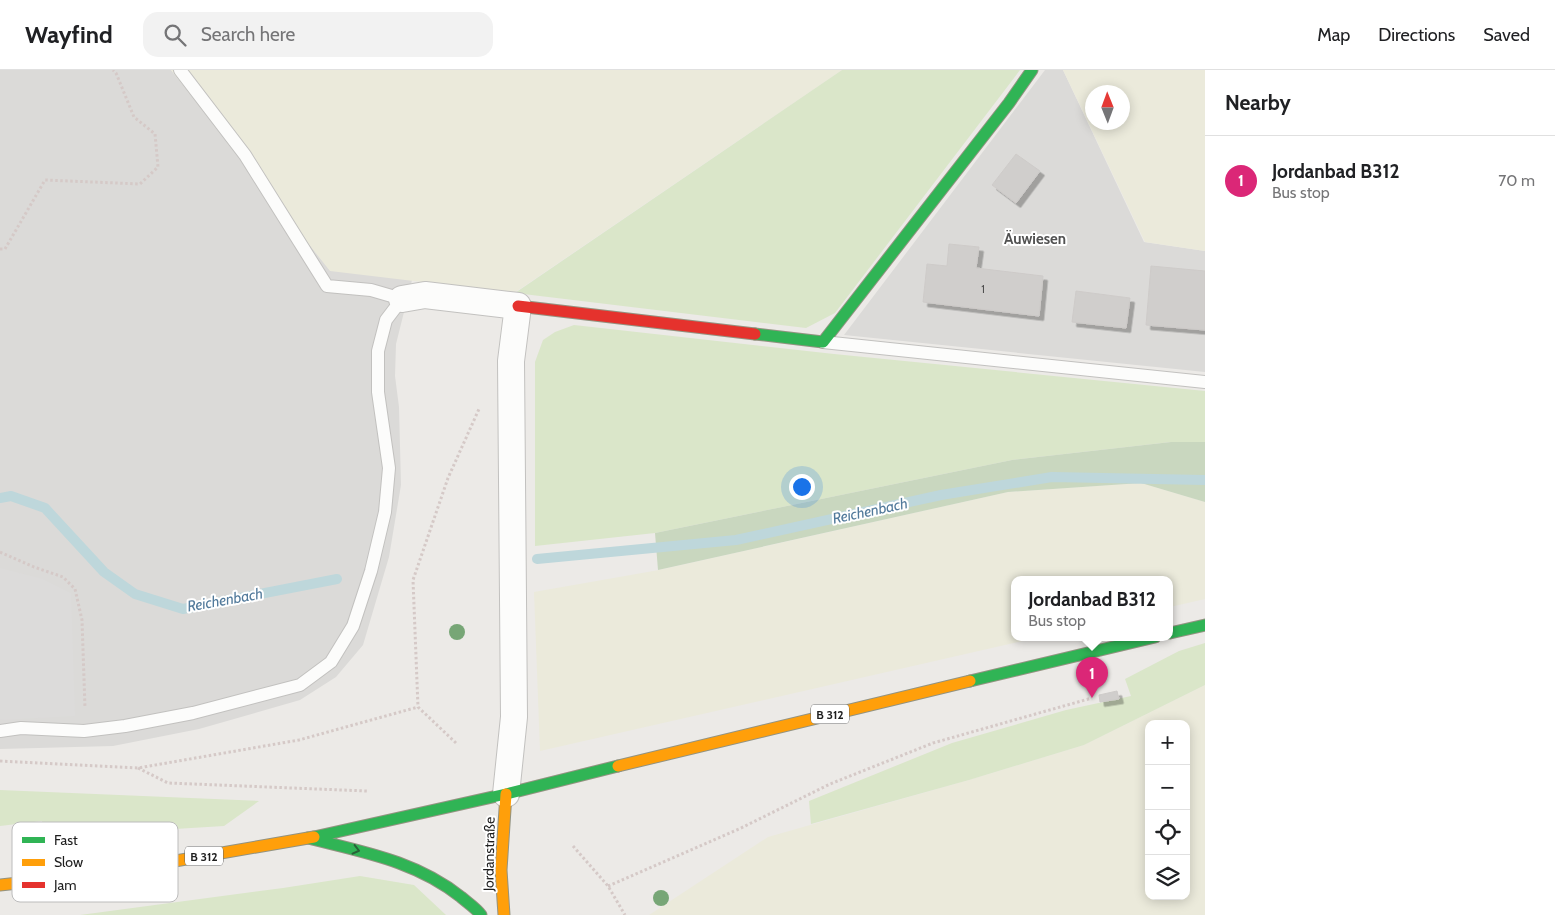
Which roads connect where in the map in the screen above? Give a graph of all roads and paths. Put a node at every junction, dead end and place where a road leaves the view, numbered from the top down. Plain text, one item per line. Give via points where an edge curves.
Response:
1 (113, 70) edge
2 (180, 70) edge
3 (1032, 70) edge
4 (0, 248) edge
5 (402, 299) junction
6 (518, 306) junction
7 (823, 342) junction
8 (1205, 382) edge
9 (480, 407) dead end
10 (0, 552) edge
11 (1205, 625) edge
12 (1173, 632) edge
13 (1138, 641) edge
14 (1092, 698) dead end
15 (418, 707) junction
16 (0, 731) edge
17 (84, 731) junction
18 (456, 743) dead end
19 (0, 761) edge
20 (138, 768) junction
21 (371, 791) dead end
22 (506, 794) junction
23 (308, 838) junction
24 (573, 846) dead end
25 (178, 860) edge
26 (608, 886) junction
27 (481, 915) edge
28 (504, 915) edge
29 (625, 915) edge

1 - 4 path via 134,118 155,134 158,167 140,184 45,180 5,249
2 - 5 lane via 245,155 327,286 371,290
3 - 7 main road
5 - 6 street via 425,295
5 - 17 lane via 386,320 378,352 378,392 389,468 385,512 353,626 331,662 300,685 193,713
6 - 7 main road
6 - 22 street via 511,361 514,717
7 - 8 lane
9 - 15 path via 448,478 413,580
10 - 17 path via 63,578 75,589 82,620
11 - 12 main road
13 - 22 main road, B 312
14 - 26 path via 933,743 830,784 739,829
15 - 18 path
15 - 20 path via 299,740
16 - 17 lane via 21,728
19 - 20 path
20 - 21 path via 168,783
22 - 23 main road, B 312
22 - 28 main road, Jordanstraße via 502,870
23 - 25 main road, B 312
23 -> 27 main road via 406,864 440,882
24 - 26 path
26 - 29 path

